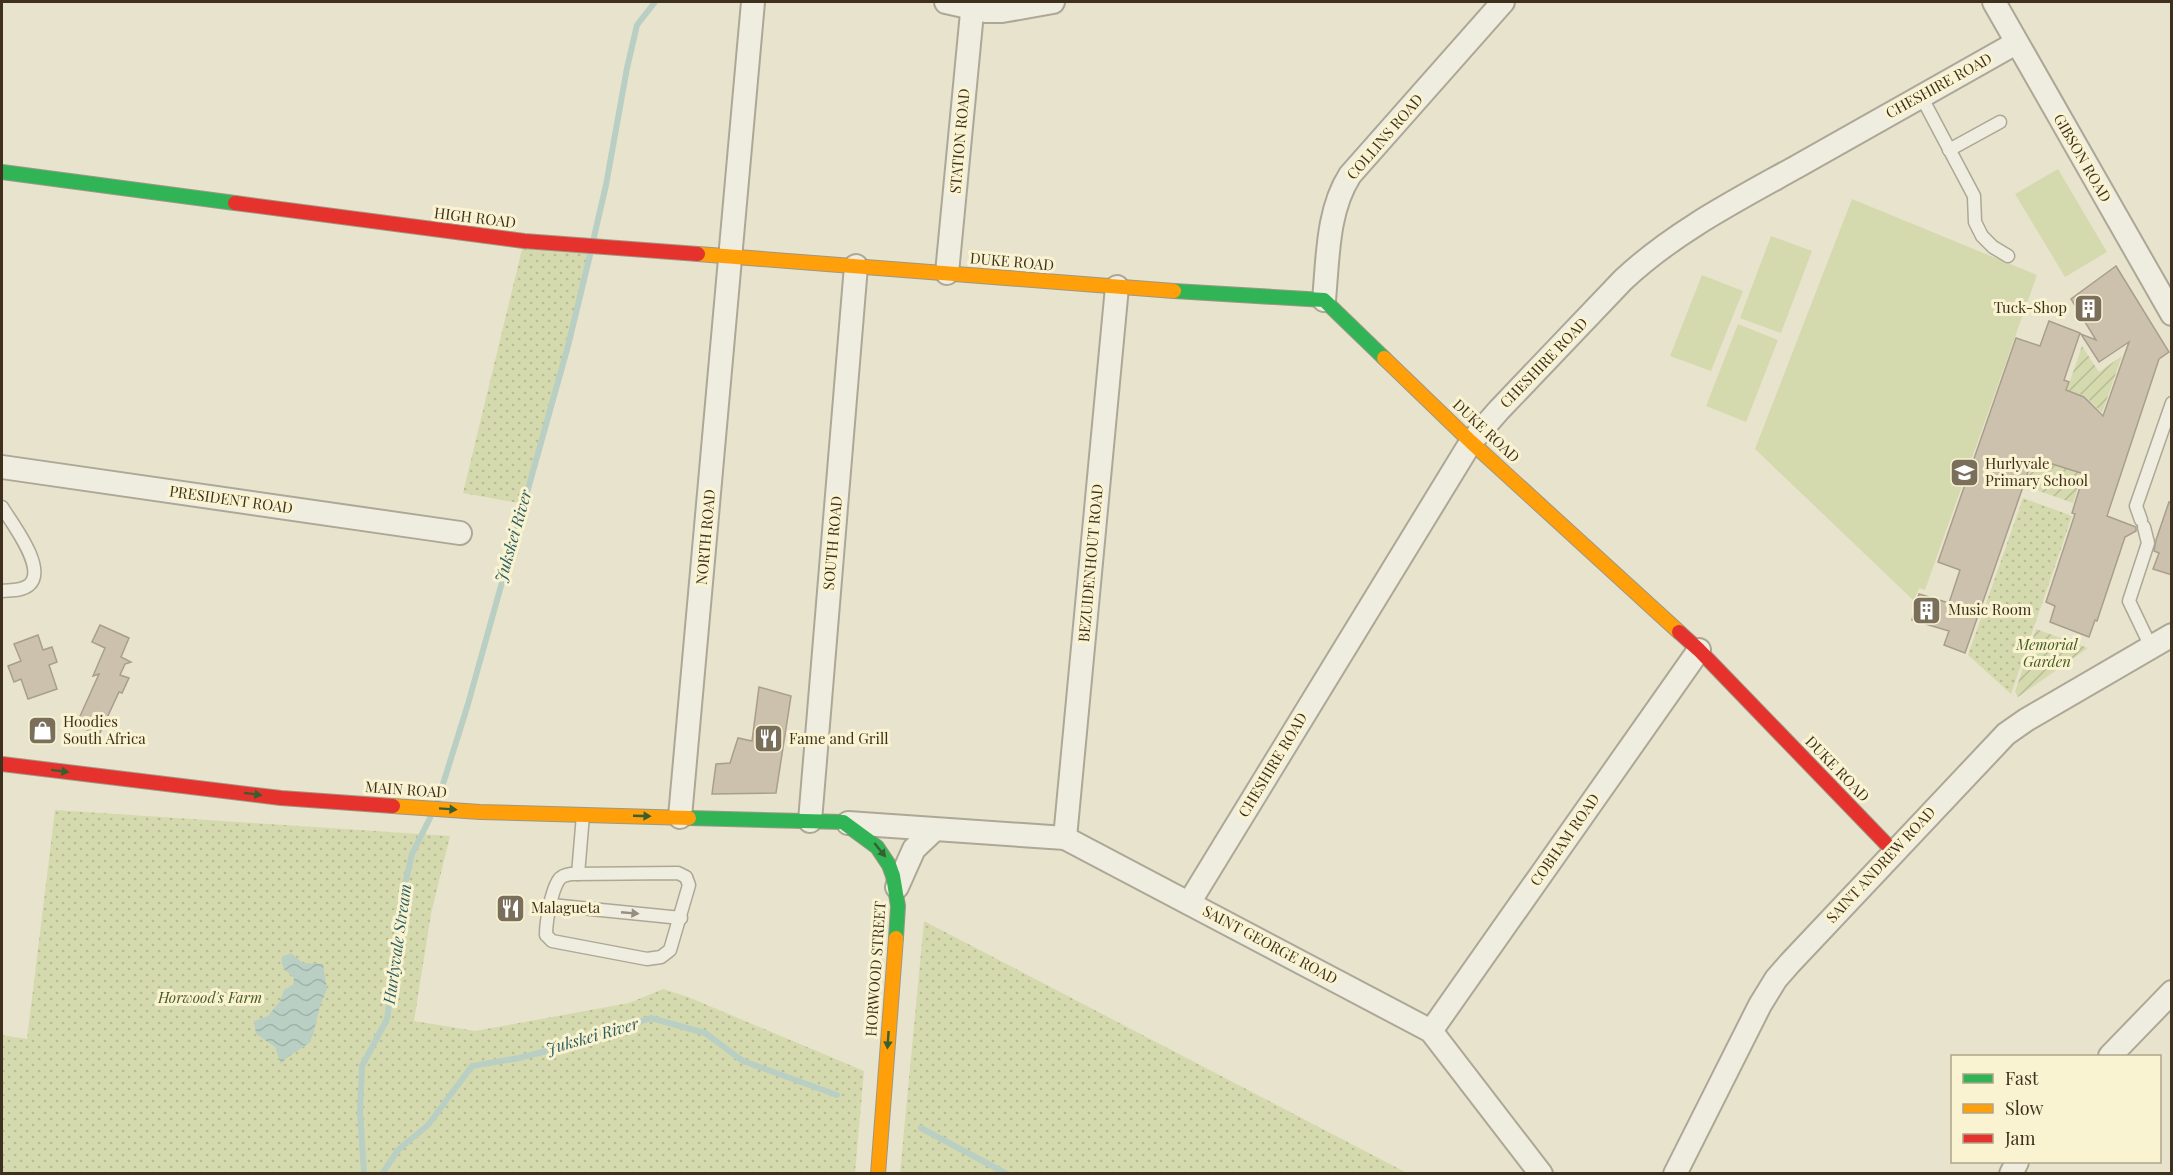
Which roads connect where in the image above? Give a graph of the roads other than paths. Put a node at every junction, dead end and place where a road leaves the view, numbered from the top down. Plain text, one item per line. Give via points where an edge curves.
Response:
1 (753, 2) edge
2 (946, 2) edge
3 (1053, 2) edge
4 (1503, 2) edge
5 (1994, 2) edge
6 (972, 5) edge
7 (2016, 43) junction
8 (1921, 96) junction
9 (2000, 122) dead end
10 (1949, 150) junction
11 (2, 172) edge
12 (732, 256) junction
13 (2008, 256) dead end
14 (856, 266) junction
15 (947, 273) junction
16 (1117, 287) junction
17 (1324, 300) junction
18 (2172, 314) edge
19 (2172, 403) edge
20 (1471, 442) junction
21 (2, 467) edge
22 (2, 507) edge
23 (460, 533) dead end
24 (2, 591) edge
25 (2172, 635) edge
26 (2151, 646) junction
27 (1699, 650) junction
28 (2, 764) edge
29 (583, 815) junction
30 (680, 817) junction
31 (810, 821) junction
32 (843, 822) junction
33 (934, 830) junction
34 (1065, 838) junction
35 (1894, 852) junction
36 (578, 874) junction
37 (897, 887) junction
38 (1189, 903) junction
39 (551, 905) junction
40 (681, 918) junction
41 (2172, 992) edge
42 (1431, 1031) junction
43 (2111, 1055) edge
44 (878, 1173) edge
45 (1541, 1173) edge
46 (1675, 1173) edge

1 - 12 street, NORTH ROAD
2 - 6 street
3 - 6 street via 1002,11
4 - 17 street, COLLINS ROAD via 1341,189 1333,217
5 - 7 street, GIBSON ROAD
6 - 15 street, STATION ROAD
7 - 8 street, CHESHIRE ROAD
7 - 18 street, GIBSON ROAD
8 - 10 lane
8 - 20 street, CHESHIRE ROAD via 1720,210 1645,260
9 - 10 lane
10 - 13 lane via 1974,196 1976,222 1982,236
11 - 12 street, HIGH ROAD via 524,241
12 - 14 street, HIGH ROAD
12 - 30 street, NORTH ROAD
14 - 15 street, HIGH ROAD
14 - 31 street, SOUTH ROAD
15 - 16 street, DUKE ROAD
16 - 17 street, DUKE ROAD
16 - 34 street, BEZUIDENHOUT ROAD
17 - 20 street, DUKE ROAD
19 - 26 lane via 2136,506 2148,543 2129,601
20 - 27 street, DUKE ROAD
20 - 38 street, CHESHIRE ROAD
21 - 23 street, PRESIDENT ROAD
22 - 24 lane via 33,560 35,572 28,586
25 - 26 street, SAINT ANDREW ROAD
26 - 35 street, SAINT ANDREW ROAD via 2006,734
27 - 35 street, DUKE ROAD
27 - 42 street, COBHAM ROAD
28 -> 29 street, MAIN ROAD via 281,798
29 -> 30 street, MAIN ROAD
29 - 36 lane
30 - 31 street, MAIN ROAD
31 - 32 street
32 - 33 street, SAINT GEORGE ROAD
32 -> 37 street, HORWOOD STREET via 879,847 891,866
33 - 34 street, SAINT GEORGE ROAD
33 - 37 street via 914,849
34 - 38 street, SAINT GEORGE ROAD
35 - 46 street, SAINT ANDREW ROAD via 1769,990
36 - 39 lane via 563,876
36 - 40 lane via 678,873 686,877 689,885
37 -> 44 street, HORWOOD STREET
38 - 42 street, SAINT GEORGE ROAD
39 -> 40 lane
39 - 40 lane via 546,935 552,941 647,959 662,957 670,950
41 - 43 street
42 - 45 street, SAINT GEORGE ROAD

